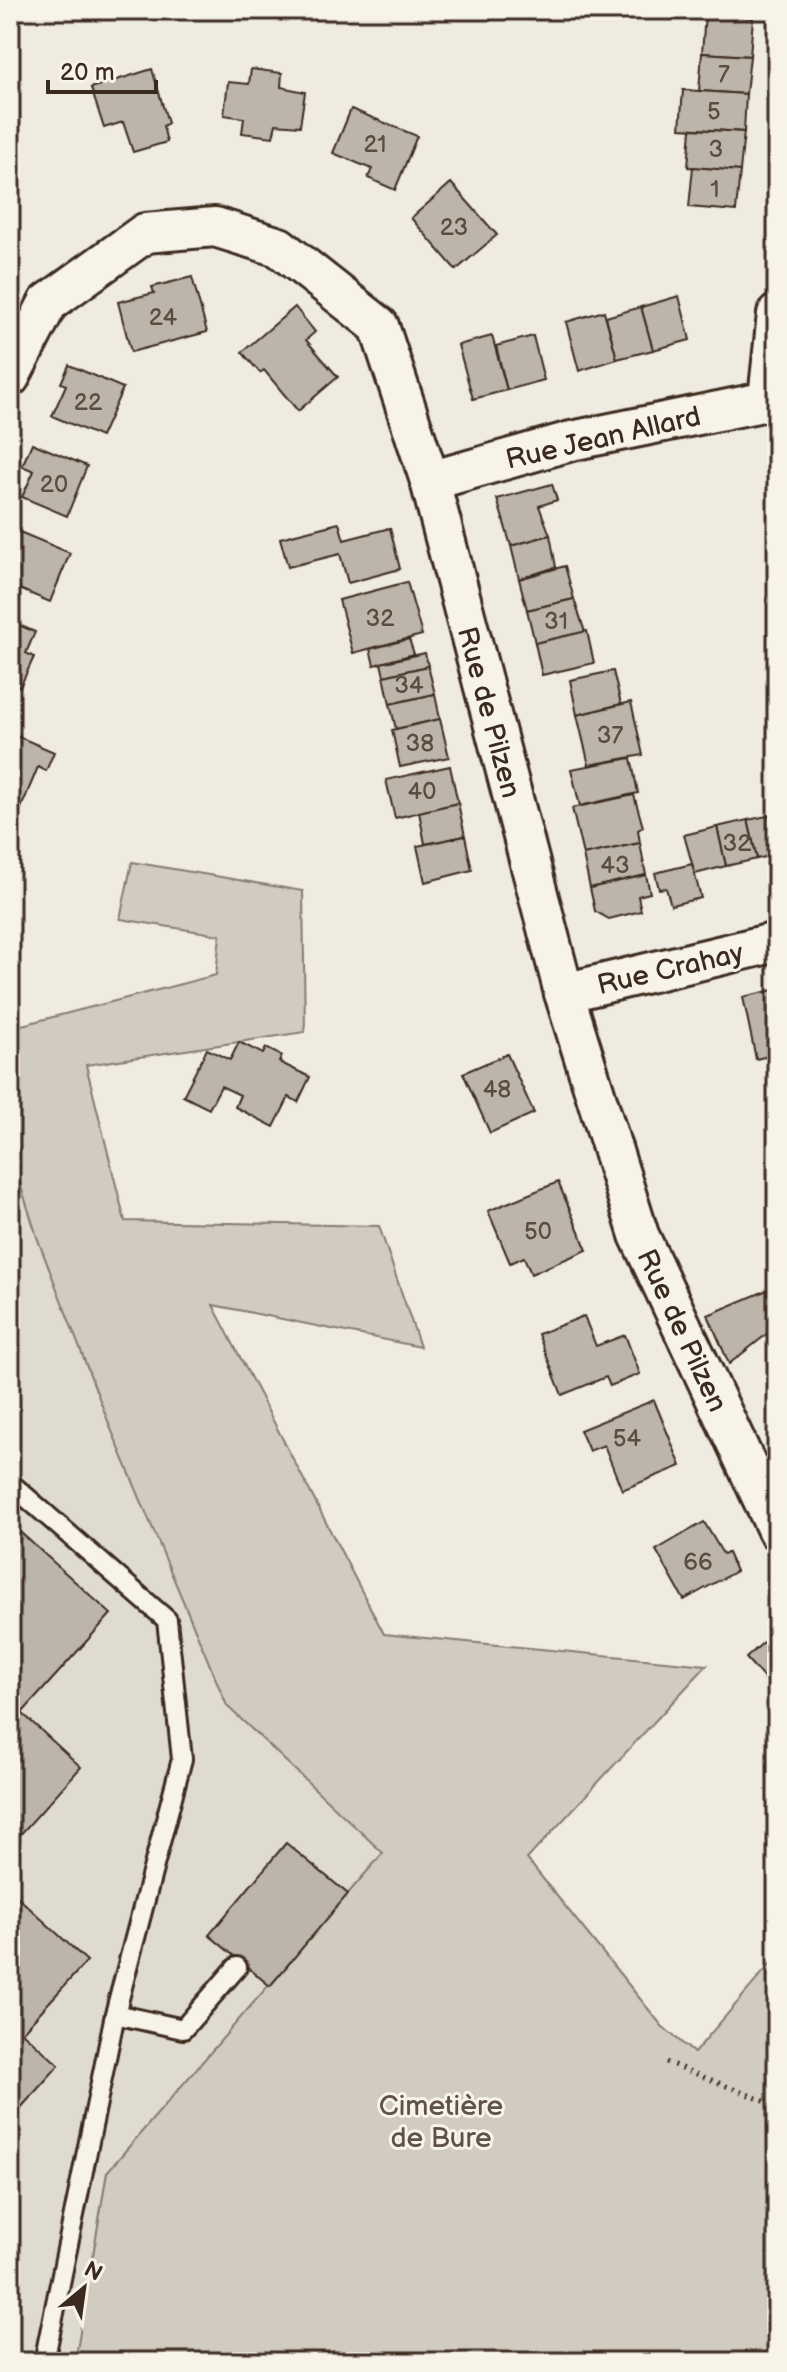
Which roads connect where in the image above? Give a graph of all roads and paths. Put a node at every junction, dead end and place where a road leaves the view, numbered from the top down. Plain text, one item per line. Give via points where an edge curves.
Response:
1 (777, 314) edge
2 (10, 377) edge
3 (772, 399) edge
4 (430, 481) junction
5 (777, 942) edge
6 (564, 993) junction
7 (10, 1483) edge
8 (777, 1530) edge
9 (237, 1967) dead end
10 (115, 2014) junction
11 (666, 2062) dead end
12 (777, 2106) edge
13 (44, 2362) edge

1 - 3 street
2 - 4 street, Rue de Pilzen via 48,303 145,233 215,227 279,247 379,326
3 - 4 street, Rue Jean Allard via 571,441
4 - 6 street, Rue de Pilzen
5 - 6 street, Rue Crahay
6 - 8 street, Rue de Pilzen via 639,1235
7 - 10 lane via 167,1620 182,1759
9 - 10 lane via 183,2029
10 - 13 lane
11 - 12 path

